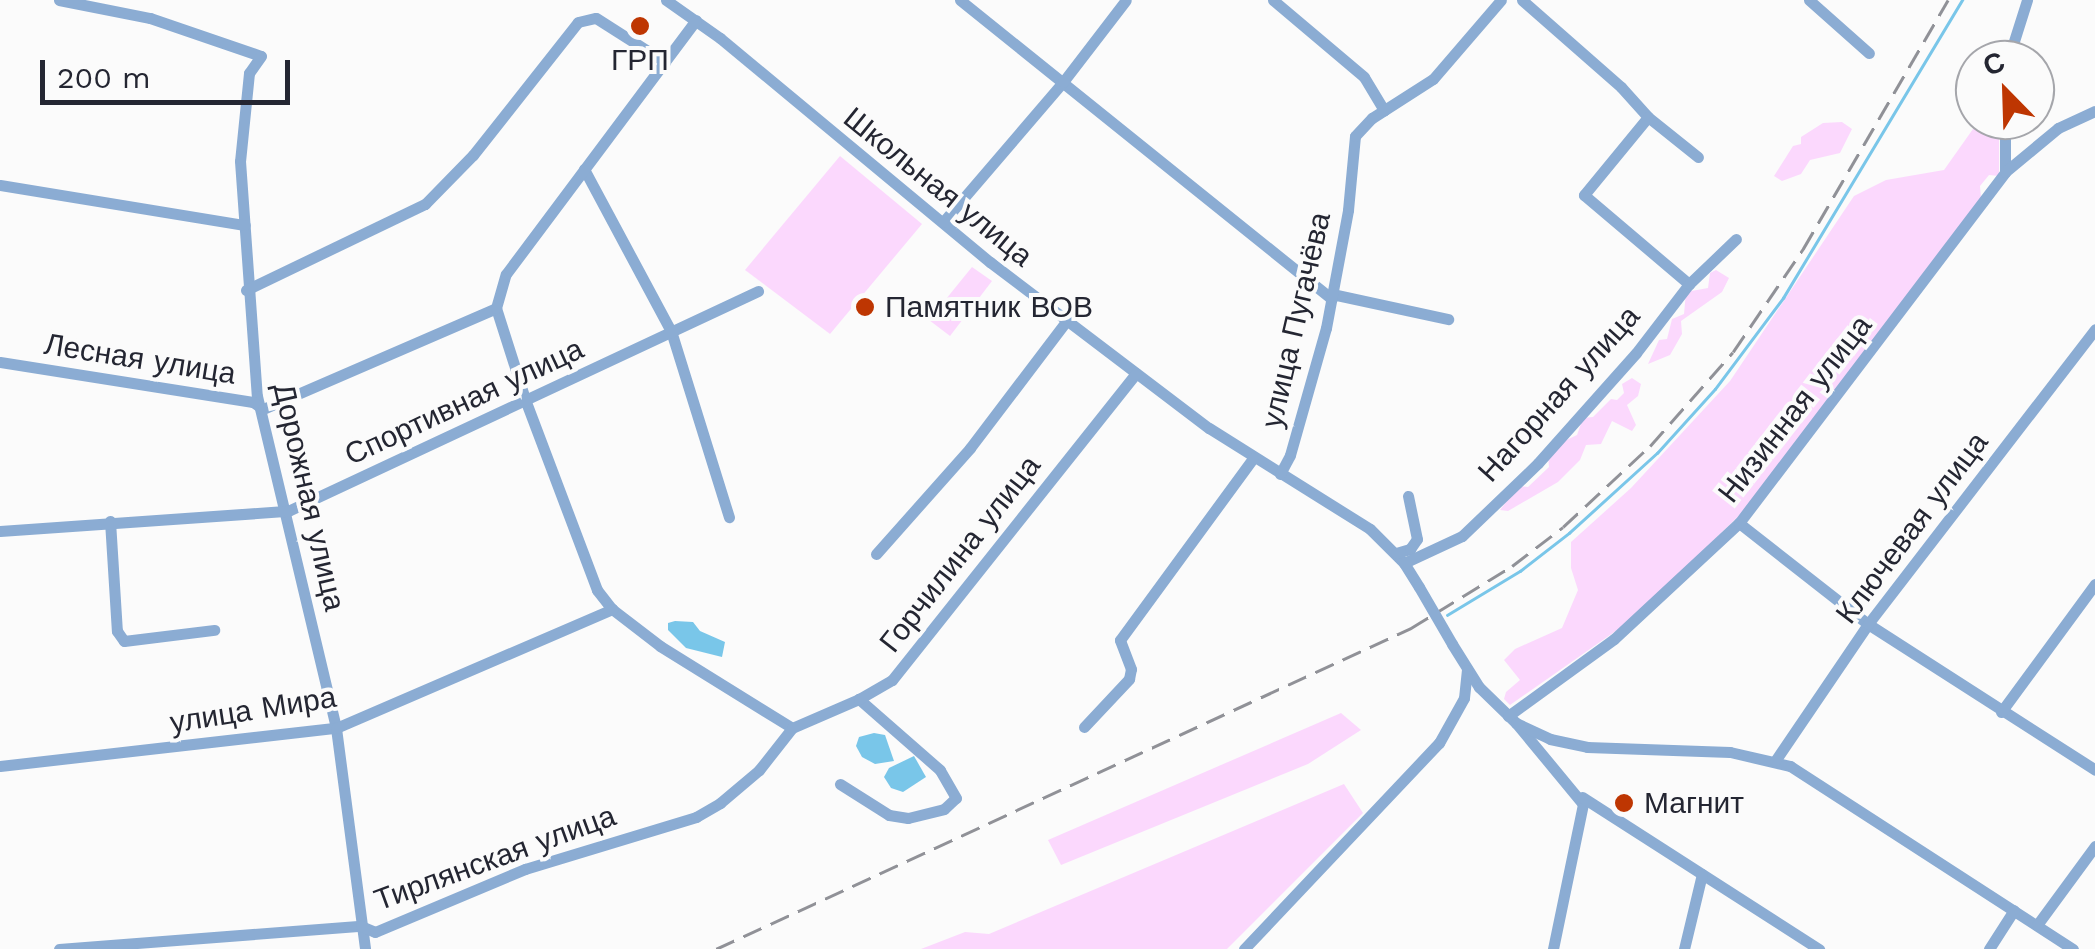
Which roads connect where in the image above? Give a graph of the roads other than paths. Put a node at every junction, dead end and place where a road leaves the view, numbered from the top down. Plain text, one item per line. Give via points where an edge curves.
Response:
1 (60, 0) edge
2 (666, 0) edge
3 (960, 0) edge
4 (1126, 0) edge
5 (1274, 0) edge
6 (1500, 0) edge
7 (1522, 0) edge
8 (1810, 0) edge
9 (2027, 0) edge
10 (696, 20) junction
11 (2014, 40) edge
12 (1869, 53) dead end
13 (665, 62) junction
14 (1063, 82) junction
15 (1384, 110) junction
16 (2095, 111) edge
17 (1648, 117) junction
18 (2006, 140) edge
19 (1698, 157) dead end
20 (584, 169) junction
21 (2005, 172) junction
22 (0, 186) edge
23 (943, 222) junction
24 (244, 225) junction
25 (1736, 239) dead end
26 (1689, 284) junction
27 (246, 290) junction
28 (758, 291) dead end
29 (1332, 296) junction
30 (496, 308) junction
31 (1448, 318) dead end
32 (1067, 320) junction
33 (2095, 330) edge
34 (670, 332) junction
35 (0, 362) edge
36 (1136, 373) junction
37 (526, 402) junction
38 (262, 409) junction
39 (1253, 458) junction
40 (1280, 474) junction
41 (1408, 496) dead end
42 (288, 511) junction
43 (729, 518) dead end
44 (110, 521) junction
45 (1739, 524) junction
46 (0, 531) edge
47 (876, 554) dead end
48 (1400, 558) junction
49 (2095, 584) edge
50 (612, 609) junction
51 (1868, 624) junction
52 (214, 630) dead end
53 (1467, 670) junction
54 (860, 700) junction
55 (2001, 712) junction
56 (1512, 719) junction
57 (1084, 727) dead end
58 (336, 728) junction
59 (792, 728) junction
60 (1776, 761) junction
61 (0, 766) edge
62 (2095, 770) edge
63 (840, 784) dead end
64 (1578, 794) junction
65 (2095, 846) edge
66 (1702, 874) junction
67 (2014, 910) junction
68 (362, 926) junction
69 (2037, 926) junction
70 (136, 947) edge
71 (1816, 948) edge
72 (59, 949) edge
73 (365, 949) edge
74 (1244, 949) edge
75 (1553, 949) edge
76 (1684, 949) edge
77 (1989, 949) edge
78 (2073, 949) edge

1 - 24 street, Дорожная улица via 150,18 261,56 250,74 240,161
2 - 10 street, Школьная улица
3 - 14 street
4 - 14 street
5 - 15 street via 1364,77
6 - 15 street, улица Пугачёва via 1432,79
7 - 17 street
8 - 12 street
9 - 11 street
10 - 13 street
10 - 23 street, Школьная улица
13 - 20 street
13 - 27 street via 596,18 578,22 473,155 425,204
14 - 23 street
14 - 29 street
15 - 29 street, улица Пугачёва via 1352,145
16 - 21 street, Низинная улица via 2058,128
17 - 19 street
17 - 26 street via 1584,195
18 - 21 street
20 - 30 street via 506,274
20 - 34 street
21 - 45 street, Низинная улица
22 - 24 street
23 - 32 street, Школьная улица
24 - 27 street, Дорожная улица
25 - 26 street, Нагорная улица
26 - 48 street, Нагорная улица via 1538,463 1462,536
27 - 38 street, Дорожная улица
28 - 34 street, Спортивная улица
29 - 31 street
29 - 40 street, улица Пугачёва
30 - 37 street
30 - 38 street, Лесная улица
32 - 36 street, Школьная улица
32 - 47 street via 970,448
33 - 51 street, Ключевая улица
34 - 37 street, Спортивная улица
34 - 43 street
35 - 38 street, Лесная улица via 253,402
36 - 39 street, Школьная улица
36 - 54 street, Горчилина улица via 907,664
37 - 42 street, Спортивная улица
37 - 50 street via 587,567
38 - 42 street, Дорожная улица
39 - 40 street, Школьная улица
39 - 57 street via 1120,640 1129,678
40 - 48 street, Школьная улица via 1350,513
41 - 48 street via 1416,539
42 - 44 street, Спортивная улица
42 - 58 street, Дорожная улица
44 - 46 street, Спортивная улица
44 - 52 street via 117,631 124,641
45 - 51 street
45 - 56 street, Низинная улица via 1614,639
48 - 53 street, Школьная улица, bridge
49 - 55 street
50 - 58 street, улица Мира
50 - 59 street
51 - 55 street
51 - 60 street, Ключевая улица
53 - 56 street, Школьная улица
53 - 74 street via 1464,698 1439,743
54 - 59 street, Горчилина улица
54 - 63 street via 940,770 956,798 944,809 889,816
55 - 62 street
56 - 60 street via 1550,739 1587,747 1716,750
56 - 64 street, Школьная улица
58 - 61 street, улица Мира
58 - 68 street, Дорожная улица
59 - 68 street, Тирлянская улица via 736,791 696,817 524,869 386,929
60 - 67 street
64 - 66 street, Школьная улица
64 - 75 street via 1584,814
65 - 69 street
66 - 71 street, Школьная улица
66 - 76 street
67 - 69 street
67 - 77 street
68 - 70 street, Тирлянская улица
68 - 73 street, Дорожная улица
69 - 78 street
70 - 72 street, Тирлянская улица

